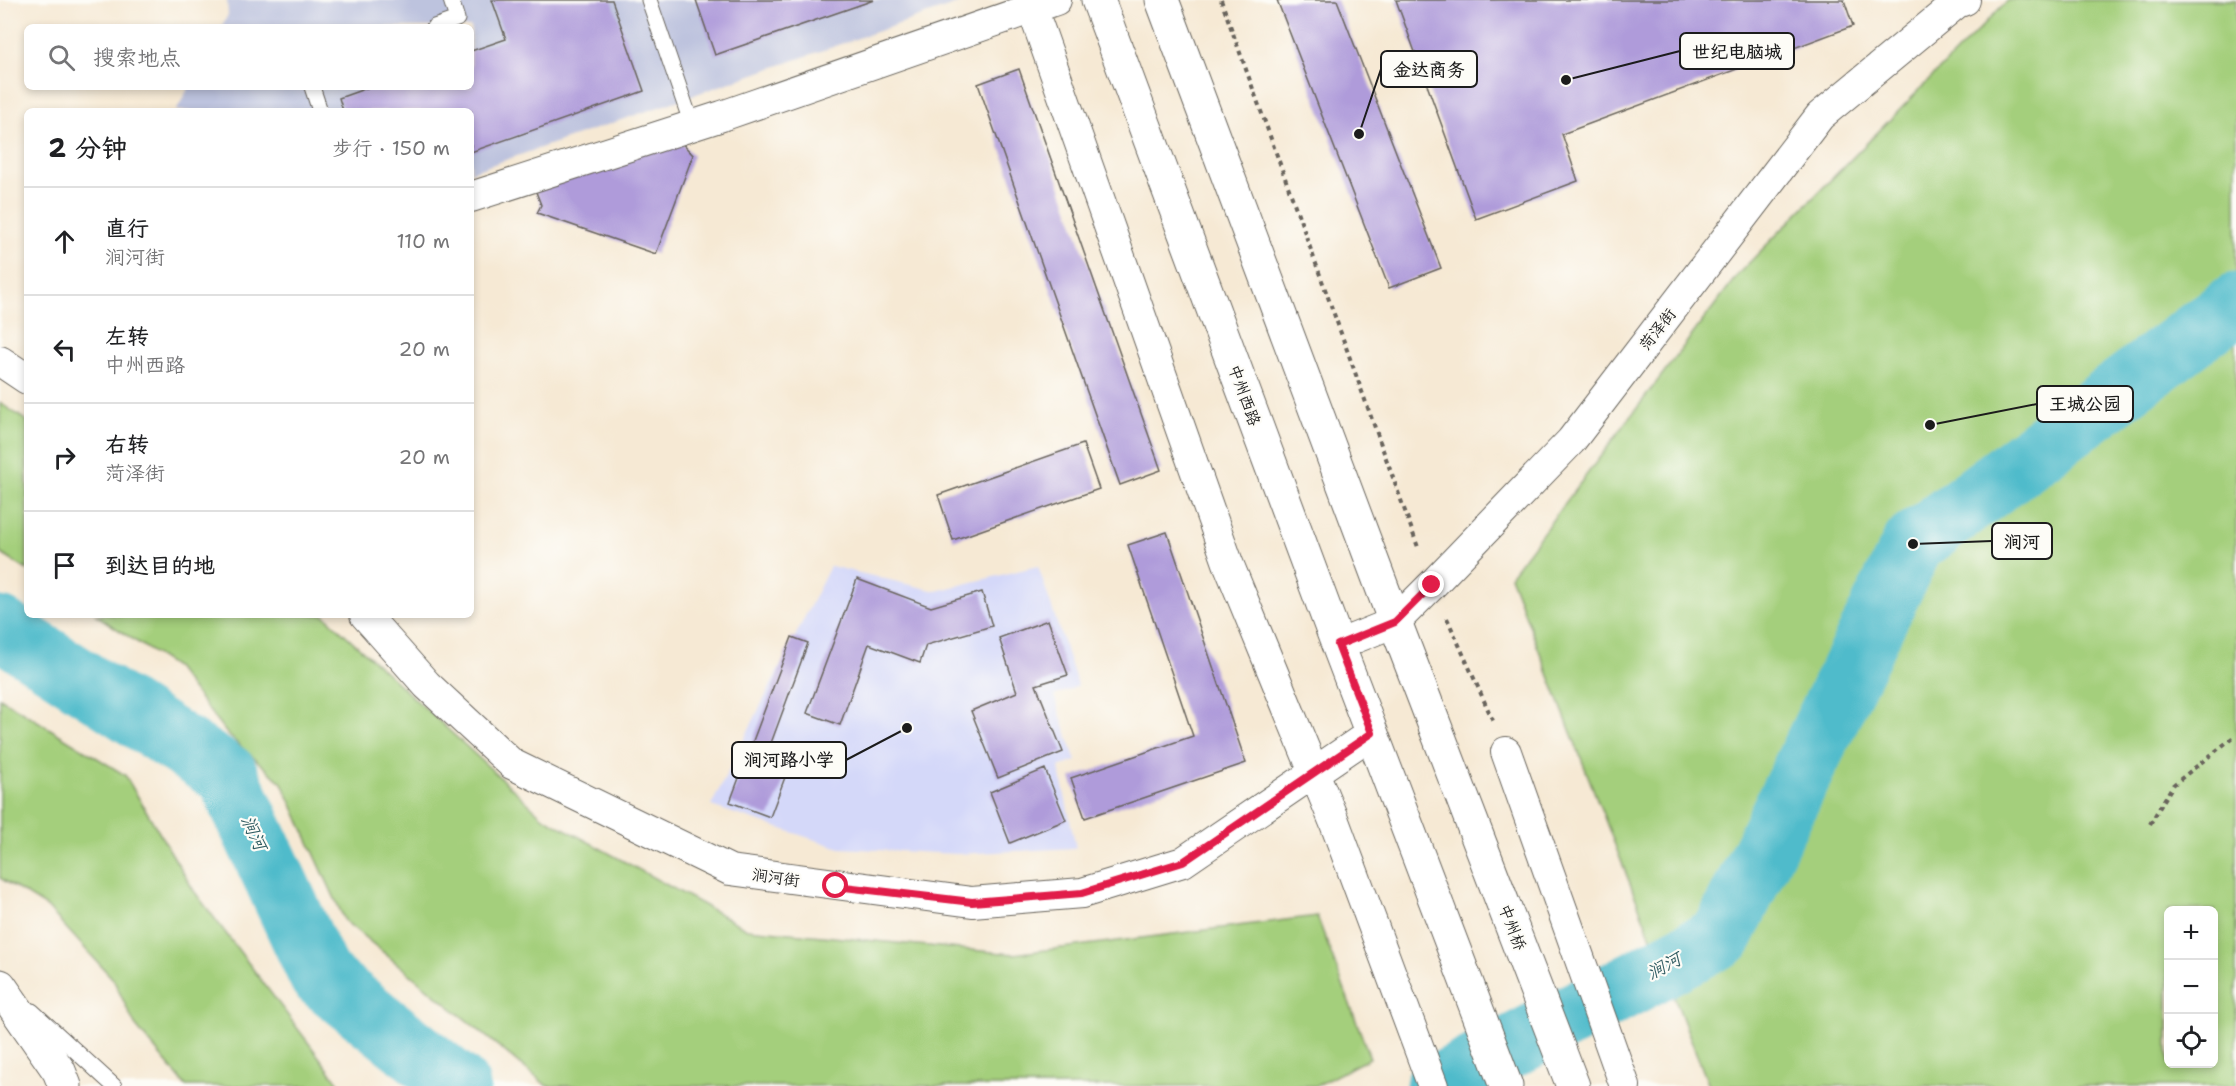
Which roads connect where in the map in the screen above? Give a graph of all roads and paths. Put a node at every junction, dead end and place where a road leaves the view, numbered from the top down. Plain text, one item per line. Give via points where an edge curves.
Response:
1 (450, 0) edge
2 (649, 0) edge
3 (1098, 0) edge
4 (1162, 0) edge
5 (1221, 0) edge
6 (1965, 0) edge
7 (1044, 4) edge
8 (443, 24) edge
9 (313, 90) edge
10 (319, 108) edge
11 (692, 125) junction
12 (474, 196) edge
13 (0, 361) edge
14 (24, 377) edge
15 (1432, 585) junction
16 (368, 618) edge
17 (1395, 622) junction
18 (1338, 645) junction
19 (1372, 733) junction
20 (2236, 735) edge
21 (1506, 752) joint
22 (1314, 771) junction
23 (2150, 824) dead end
24 (0, 981) edge
25 (0, 986) edge
26 (64, 1086) edge
27 (114, 1086) edge
28 (1433, 1086) edge
29 (1506, 1086) edge
30 (1573, 1086) edge
31 (1625, 1086) edge

1 - 8 lane via 457,19
2 - 11 lane
3 - 18 main road, 中州西路
4 - 17 main road
5 - 15 path
6 - 15 street, 菏泽街 via 1820,116 1571,441
7 - 11 street
7 - 22 street via 1228,563
9 - 10 lane
11 - 12 street
13 - 14 street
15 - 17 street, 菏泽街
15 - 21 path
16 - 22 street, 涧河街 via 427,685 512,764 730,870 972,902 1082,893 1183,862
17 - 18 street, 菏泽街
17 - 30 main road, 中州桥
18 - 19 main road, 中州西路
19 - 22 street, 涧河街
19 - 29 main road, 中州西路
20 - 23 path via 2173,785
21 - 31 street
22 - 28 street
24 - 27 lane
25 - 26 main road via 58,1071

